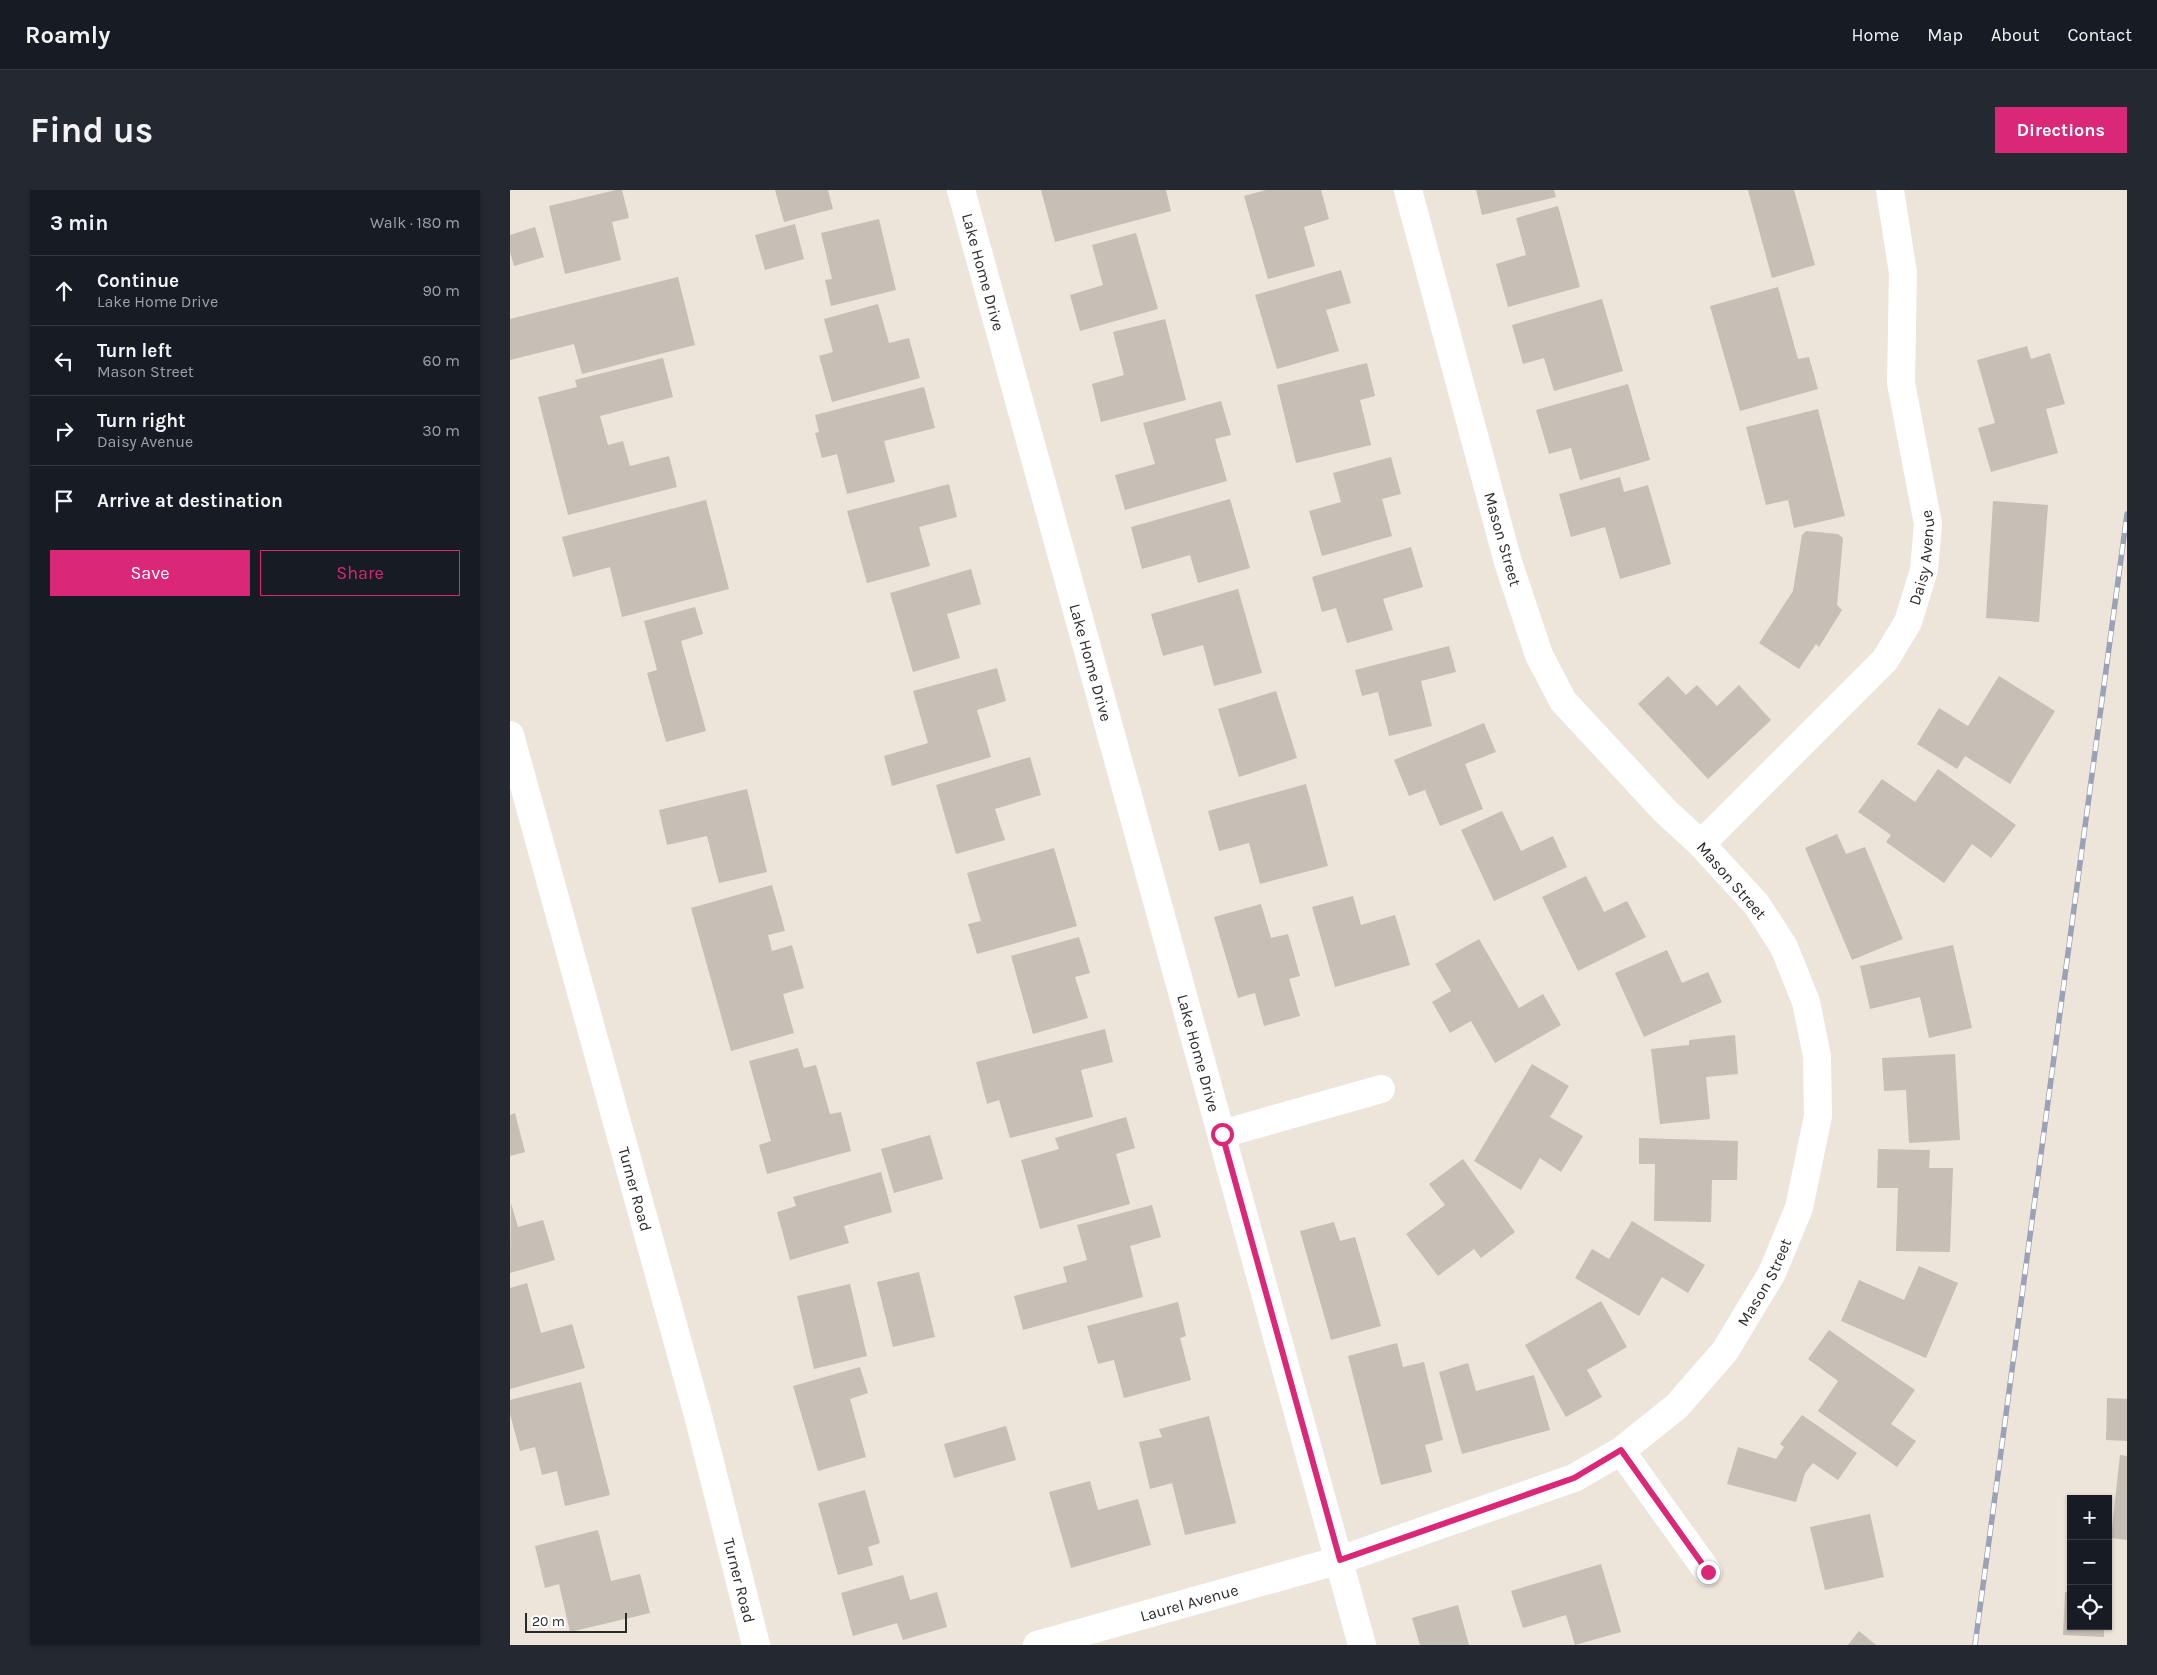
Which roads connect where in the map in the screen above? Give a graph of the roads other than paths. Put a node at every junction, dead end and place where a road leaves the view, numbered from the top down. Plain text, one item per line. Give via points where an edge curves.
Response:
1 (962, 190) edge
2 (1408, 190) edge
3 (1890, 190) edge
4 (510, 735) edge
5 (1702, 844) junction
6 (1381, 1088) dead end
7 (1222, 1134) junction
8 (1621, 1450) junction
9 (1340, 1560) junction
10 (1708, 1572) dead end
11 (756, 1645) edge
12 (1037, 1645) edge
13 (1362, 1645) edge

1 - 7 street, Lake Home Drive
2 - 5 street, Mason Street via 1508,562 1539,655 1563,701 1665,811
3 - 5 street, Daisy Avenue via 1903,272 1901,383 1928,524 1924,570 1908,622 1885,660
4 - 11 street, Turner Road via 699,1419
5 - 8 street, Mason Street via 1757,905 1784,947 1806,1002 1817,1056 1818,1116 1799,1208 1772,1273 1725,1351 1677,1406
6 - 7 street
7 - 9 street, Lake Home Drive
8 - 9 street, Mason Street via 1574,1478
8 - 10 street
9 - 12 street, Laurel Avenue
9 - 13 street, Lake Home Drive

